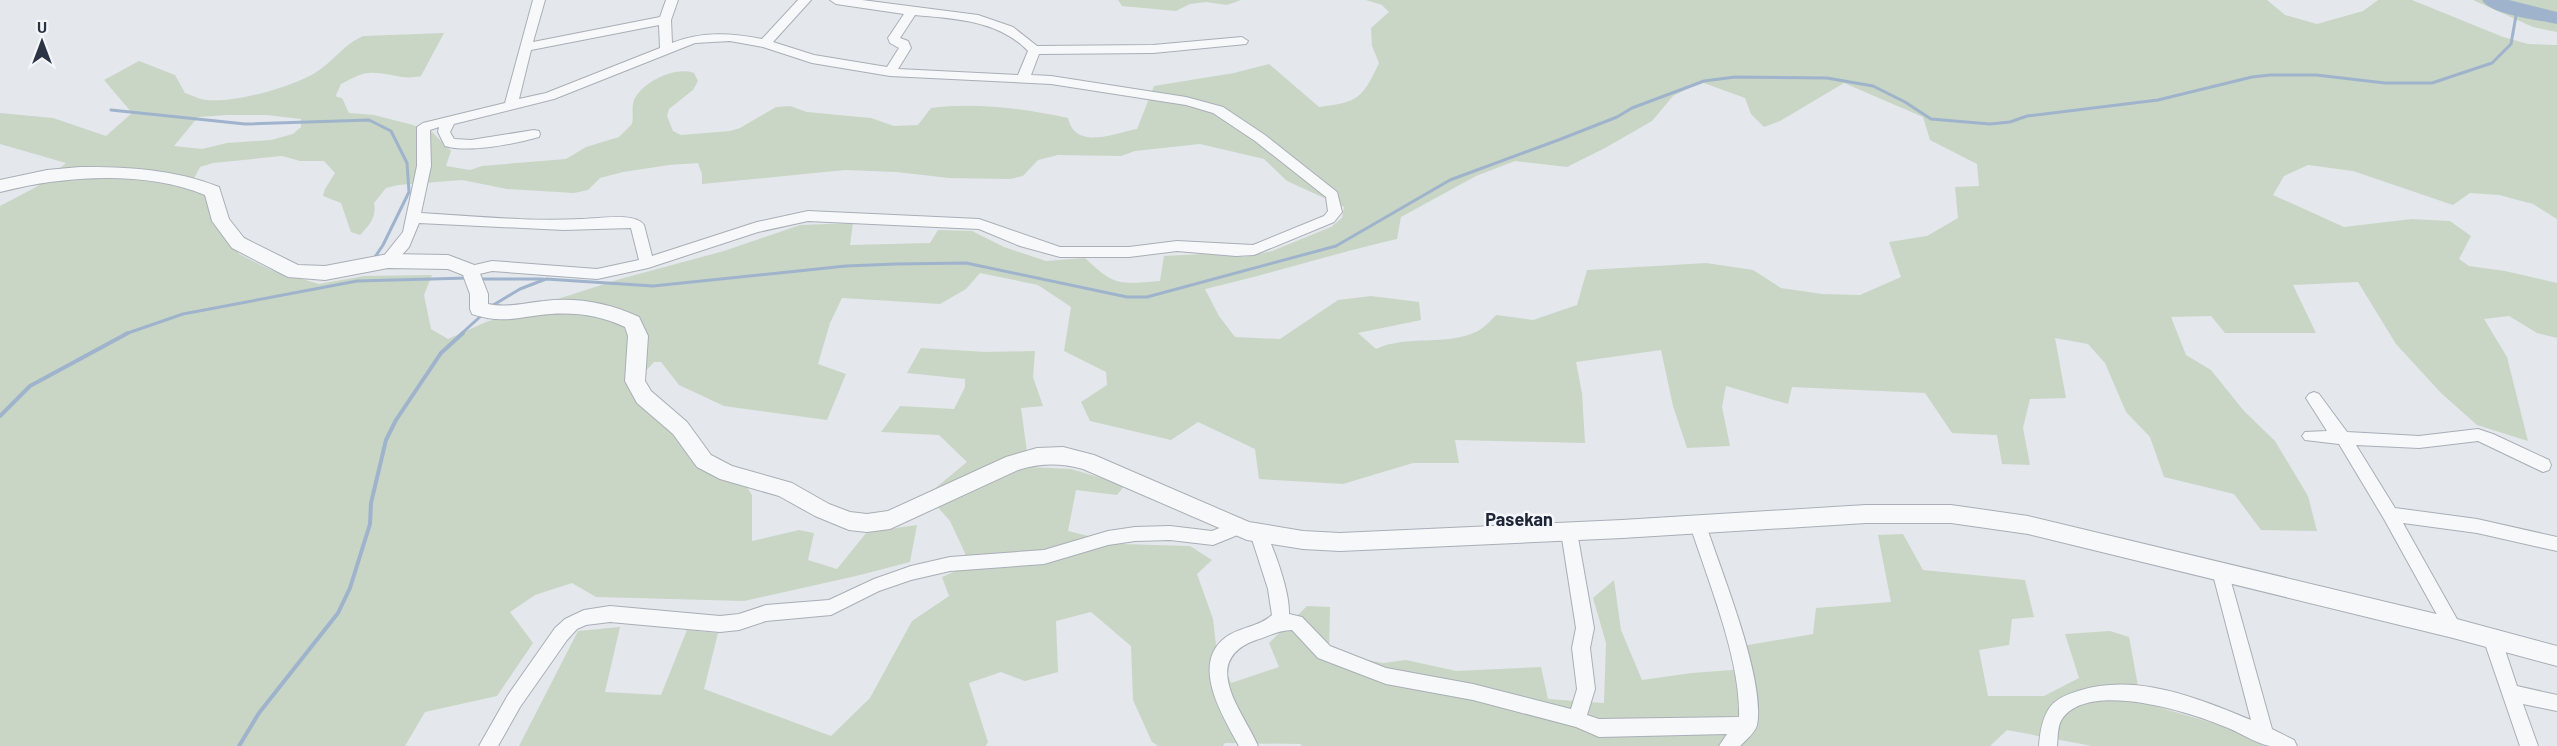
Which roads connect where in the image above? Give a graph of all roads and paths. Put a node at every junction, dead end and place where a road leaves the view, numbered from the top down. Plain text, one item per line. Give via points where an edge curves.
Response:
1 (539, 0) edge
2 (672, 0) edge
3 (805, 0) edge
4 (836, 0) edge
5 (912, 11) junction
6 (665, 20) junction
7 (1242, 41) dead end
8 (765, 43) junction
9 (526, 47) junction
10 (666, 48) junction
11 (1034, 50) junction
12 (890, 72) junction
13 (1023, 79) junction
14 (510, 107) junction
15 (448, 120) junction
16 (534, 134) dead end
17 (0, 186) edge
18 (412, 218) junction
19 (384, 262) junction
20 (648, 263) junction
21 (473, 279) junction
22 (2314, 398) dead end
23 (2310, 435) dead end
24 (2344, 439) junction
25 (2543, 465) dead end
26 (2390, 514) junction
27 (1698, 525) junction
28 (1249, 530) junction
29 (1569, 532) junction
30 (2557, 544) edge
31 (2220, 571) junction
32 (1276, 622) junction
33 (2453, 628) junction
34 (2492, 638) junction
35 (2557, 656) edge
36 (2512, 693) junction
37 (2557, 703) edge
38 (1577, 719) junction
39 (1748, 726) junction
40 (2264, 734) junction
41 (488, 746) edge
42 (1249, 746) edge
43 (1728, 746) edge
44 (2048, 746) edge
45 (2288, 746) edge
46 (2529, 746) edge

1 - 9 street
2 - 6 street
3 - 8 street
4 - 5 street
5 - 11 street via 993,23 1013,32
5 - 12 street via 894,38 905,48
6 - 9 street
6 - 10 street
7 - 11 street via 1153,49
8 - 10 street via 705,37
8 - 12 street via 812,59
9 - 14 street
10 - 14 street via 550,96
11 - 13 street
12 - 13 street
13 - 20 street via 1186,101 1218,110 1332,195 1335,212 1329,219 1254,250 1177,246 1129,252 1060,252 979,224 808,216 758,227
14 - 15 street
15 - 16 street via 444,132 450,143 471,144
15 - 18 street via 421,129 424,166
17 - 19 street via 62,174 168,178 197,183 213,191 221,220 238,243 282,266 306,274
18 - 19 street via 405,243
18 - 20 street via 564,225 631,222 637,225
19 - 21 street via 448,262 457,264
20 - 21 street via 597,274 492,266
21 - 28 street via 488,312 522,314 562,307 617,314 632,321 638,336 635,381 644,397 680,428 704,460 727,473 785,489 849,521 890,520 1013,463 1037,456 1063,455 1087,460
22 - 24 street
23 - 24 street
24 - 25 street via 2419,442 2478,435
24 - 26 street
26 - 30 street via 2477,526
26 - 33 street
27 - 29 street
27 - 31 street via 1866,514 1951,514 2028,525
27 - 39 street via 1749,693
28 - 29 street via 1340,542
28 - 32 street via 1281,603
28 - 41 street via 1213,538 1135,534 1044,557 950,564 882,584 831,607 766,613 739,622 720,624 610,614 584,618 561,634
29 - 38 street via 1584,628 1581,648 1586,689
31 - 33 street
31 - 40 street
32 - 38 street via 1296,622 1324,652 1386,676 1473,692
32 - 42 street via 1236,641 1226,649 1218,668 1220,689
33 - 34 street
34 - 35 street
34 - 36 street
36 - 37 street
36 - 46 street
38 - 39 street via 1599,728
39 - 43 street
40 - 44 street via 2172,701 2116,692 2066,703 2055,714
40 - 45 street

